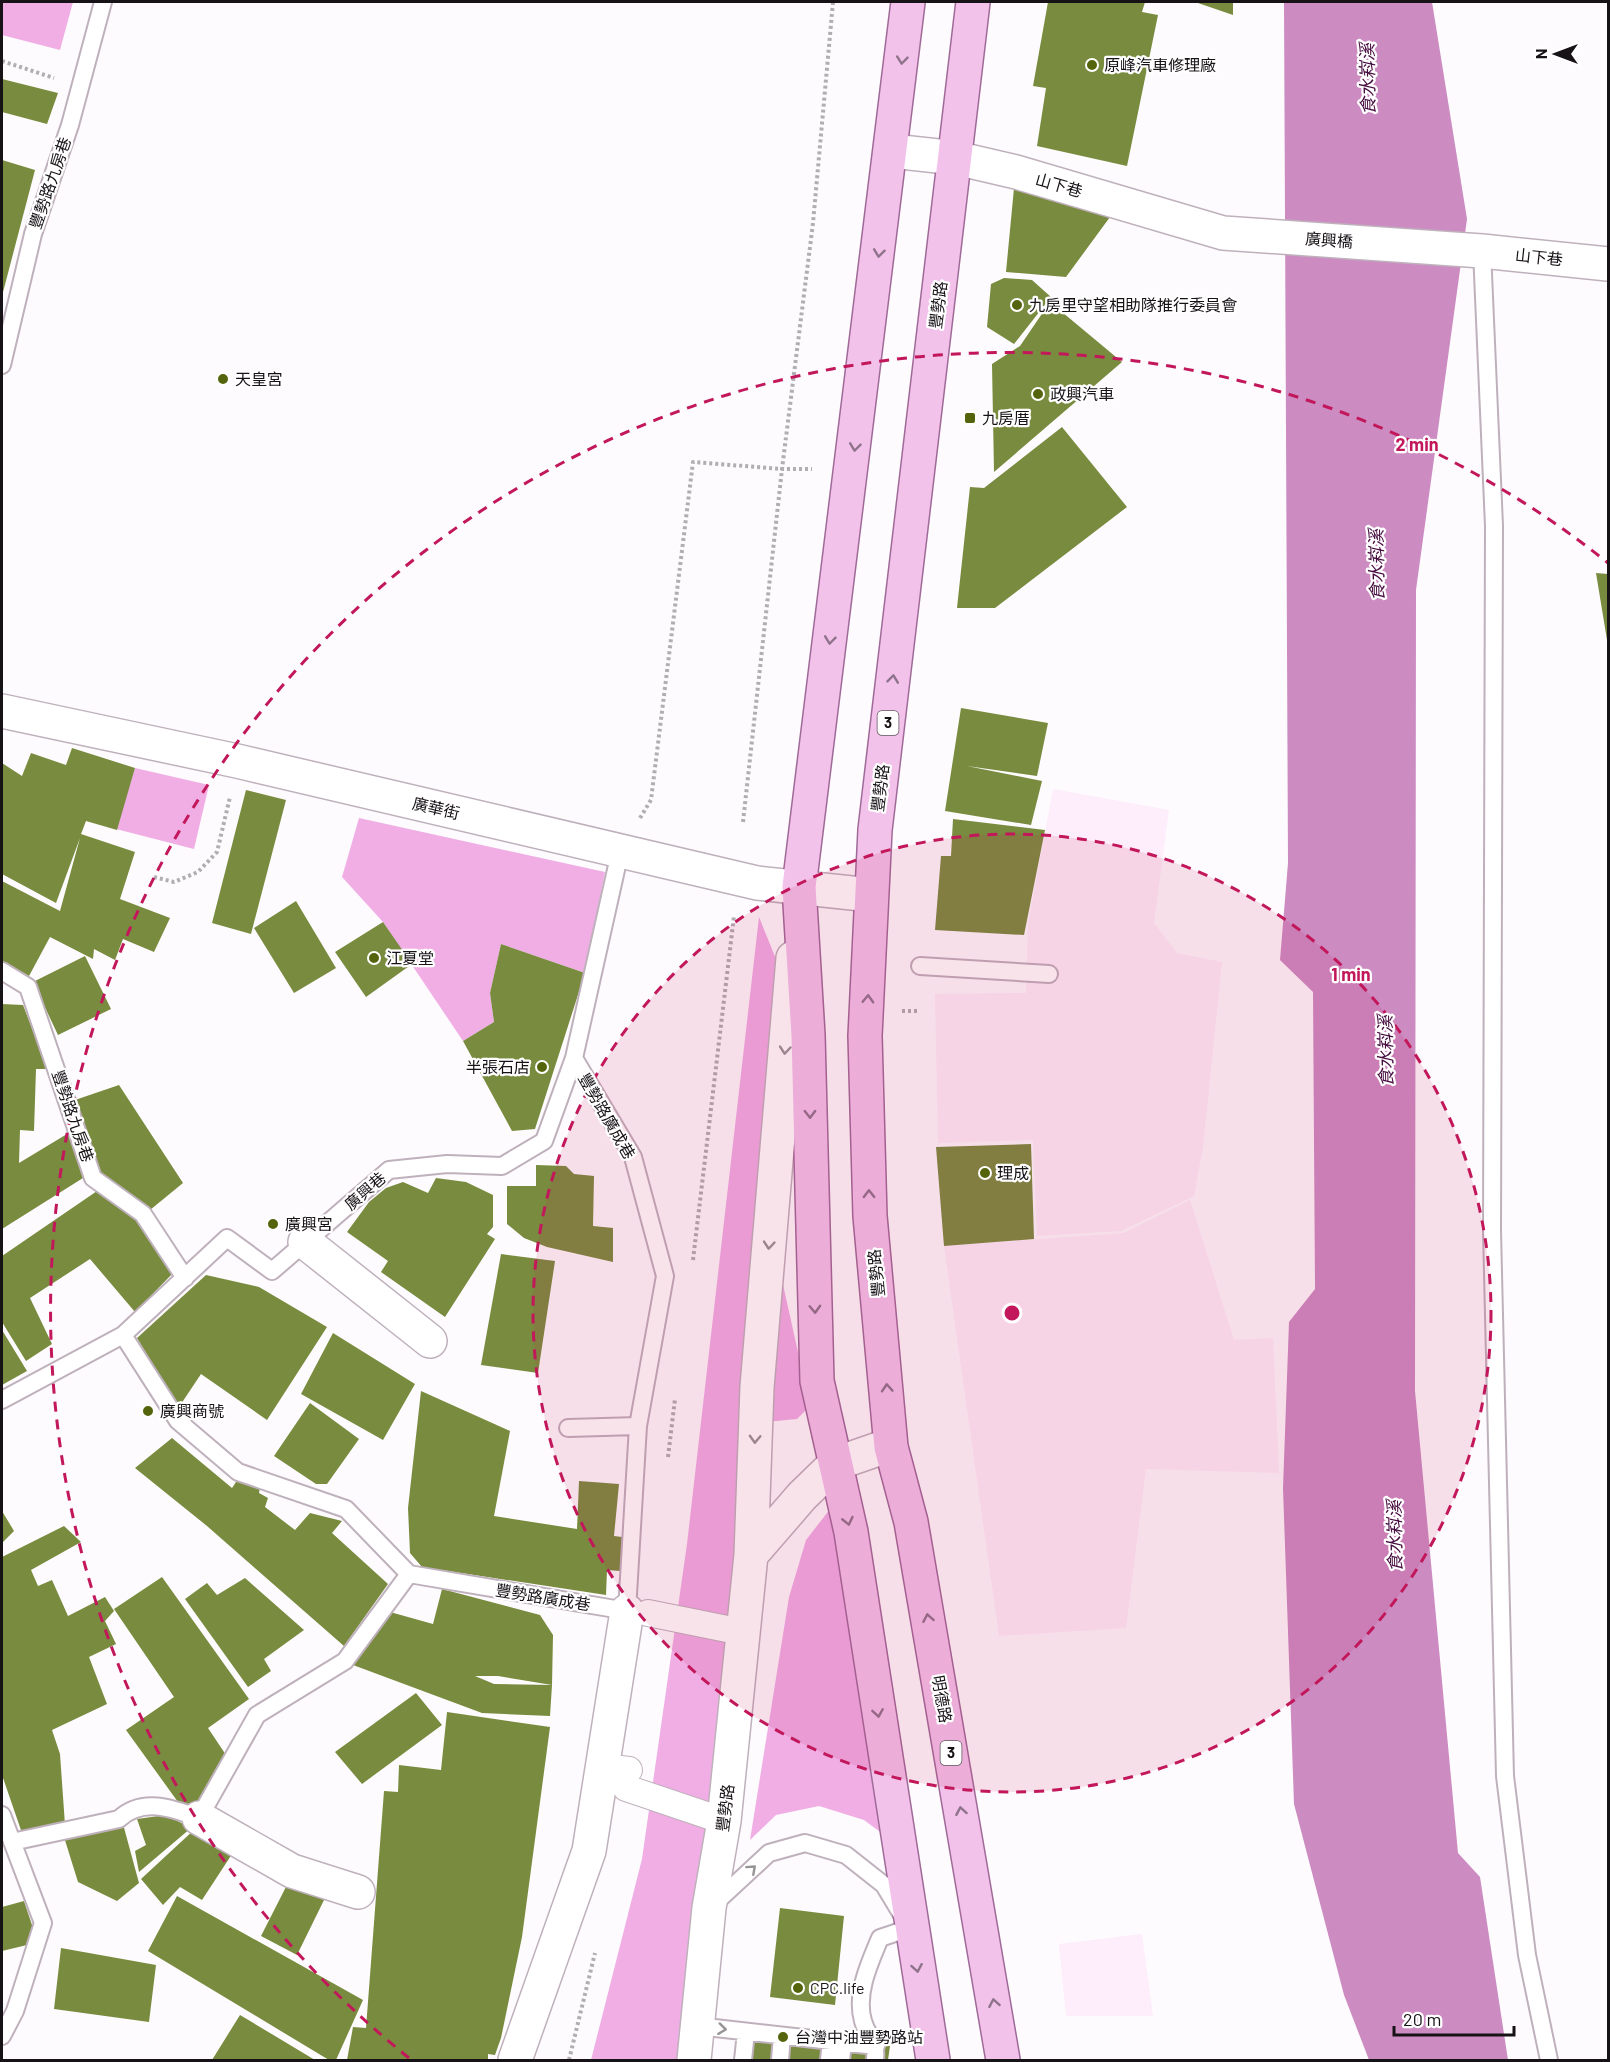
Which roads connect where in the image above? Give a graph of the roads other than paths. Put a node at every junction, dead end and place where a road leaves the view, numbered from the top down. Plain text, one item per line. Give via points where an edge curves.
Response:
1 (103, 2) edge
2 (908, 2) edge
3 (973, 2) edge
4 (892, 151) junction
5 (956, 158) junction
6 (1223, 233) joint
7 (1434, 248) joint
8 (1482, 251) junction
9 (1608, 264) edge
10 (2, 365) edge
11 (2, 711) edge
12 (621, 852) junction
13 (799, 888) junction
14 (871, 895) junction
15 (920, 966) dead end
16 (2, 971) edge
17 (1049, 974) dead end
18 (574, 1058) junction
19 (305, 1242) junction
20 (185, 1278) junction
21 (123, 1335) junction
22 (430, 1341) dead end
23 (2, 1400) edge
24 (638, 1426) junction
25 (568, 1428) dead end
26 (891, 1447) junction
27 (835, 1464) junction
28 (751, 1555) junction
29 (409, 1574) junction
30 (638, 1612) junction
31 (742, 1632) junction
32 (619, 1775) junction
33 (2, 1815) edge
34 (199, 1818) junction
35 (724, 1821) junction
36 (12, 1842) junction
37 (358, 1892) dead end
38 (709, 1908) junction
39 (910, 1928) junction
40 (697, 2026) junction
41 (746, 2032) junction
42 (2, 2036) edge
43 (788, 2037) junction
44 (837, 2042) junction
45 (875, 2053) edge
46 (515, 2061) edge
47 (694, 2061) edge
48 (743, 2061) edge
49 (780, 2061) edge
50 (790, 2061) edge
51 (829, 2061) edge
52 (841, 2061) edge
53 (933, 2061) edge
54 (1004, 2061) edge
55 (1549, 2061) edge

1 - 10 lane, 豐勢路九房巷 via 33,234
2 -> 4 main road, 豐勢路
3 - 5 main road, 豐勢路 / 3
4 - 5 street, 山下巷
4 -> 13 main road, 豐勢路
5 - 6 street, 山下巷
14 -> 5 main road, 豐勢路 / 3 via 876,818
6 - 7 street, 廣興橋
7 - 8 street, 山下巷
8 - 9 street, 山下巷
8 - 55 lane via 1494,526 1492,1231 1504,1765 1527,1954
11 - 12 street, 廣華街 via 237,761
12 - 13 street, 廣華街 via 757,883
12 - 18 lane, 廣興巷
13 - 14 street, 廣華街
13 -> 27 main road, 豐勢路 via 808,1035 817,1381
13 -> 28 street, 豐勢路 via 757,1387
26 -> 14 main road, 豐勢路 / 3 via 870,1216 865,1036
15 - 17 lane
16 - 20 lane, 豐勢路九房巷 via 28,987 93,1178 142,1214
18 - 19 lane, 廣興巷 via 544,1142 502,1166 447,1164 389,1170
18 - 24 lane, 豐勢路廣成巷 via 633,1157 665,1276
19 - 20 lane, 廣興巷 via 272,1271 227,1238
19 - 22 street
20 - 21 lane, 廣興巷
21 - 23 lane, 廣興巷
21 - 29 lane via 178,1421 238,1472 346,1509
24 - 25 lane
24 - 30 lane, 豐勢路廣成巷
26 - 27 street
54 -> 26 main road, 明德路 / 3 via 912,1522
27 - 28 street
27 -> 39 main road via 850,1532
28 - 31 street, 豐勢路
29 - 30 lane, 豐勢路廣成巷
29 - 34 lane via 345,1661 257,1714
30 - 31 street
30 - 32 street
31 - 35 street, 豐勢路
32 - 35 street
32 - 46 street
33 - 36 lane
34 - 36 lane via 167,1806 129,1809 119,1819
34 - 37 street via 292,1871
35 - 38 street, 豐勢路
36 - 42 lane via 43,1923 15,2011
38 -> 39 lane via 769,1853 806,1843 846,1856 884,1885
38 - 40 street, 豐勢路
39 - 45 lane via 880,1938 863,1978 862,2020
39 -> 53 main road
40 -> 41 lane
40 - 47 street, 豐勢路
41 - 43 lane
41 - 48 lane
43 - 44 lane
43 - 49 lane
43 - 50 lane
44 - 45 lane
44 - 51 lane
44 - 52 lane

